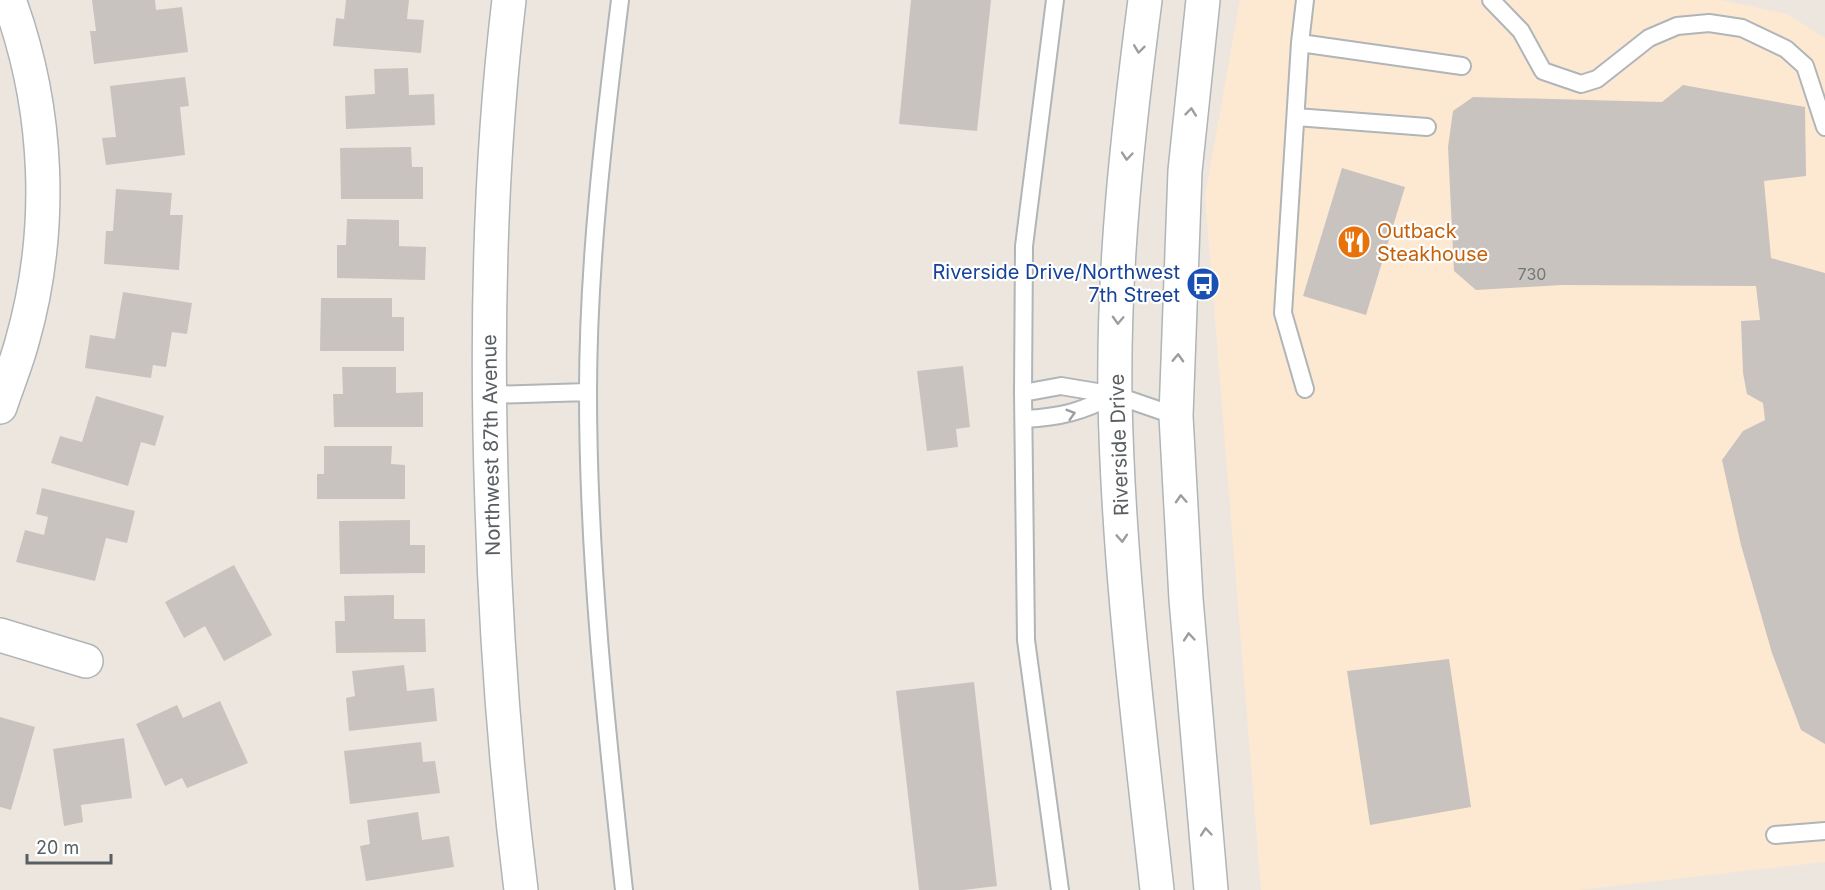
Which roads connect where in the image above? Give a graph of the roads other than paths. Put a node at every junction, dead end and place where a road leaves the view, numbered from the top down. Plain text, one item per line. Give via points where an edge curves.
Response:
1 (9, 0) edge
2 (509, 0) edge
3 (620, 0) edge
4 (1054, 0) edge
5 (1145, 0) edge
6 (1203, 0) edge
7 (1305, 0) edge
8 (1491, 0) edge
9 (1300, 43) junction
10 (1462, 66) dead end
11 (1296, 117) junction
12 (1427, 127) dead end
13 (1825, 128) edge
14 (1305, 389) dead end
15 (588, 392) junction
16 (1023, 393) junction
17 (489, 395) junction
18 (1115, 395) junction
19 (0, 407) edge
20 (1176, 416) junction
21 (1024, 419) junction
22 (0, 635) edge
23 (86, 661) dead end
24 (1825, 831) edge
25 (1775, 835) dead end
26 (521, 890) edge
27 (624, 890) edge
28 (1060, 890) edge
29 (1156, 890) edge
30 (1211, 890) edge

1 - 19 street via 36,95 44,174 36,272 22,341
2 - 17 street, Northwest 87th Avenue via 492,206
3 - 15 lane via 603,150
4 - 16 lane via 1024,246
5 -> 18 street, Riverside Drive via 1122,220
20 -> 6 street via 1185,171
7 - 9 lane
8 - 13 lane via 1521,31 1543,71 1581,84 1597,79 1649,38 1677,26 1709,22 1742,28 1786,49 1805,66
9 - 10 lane
9 - 11 lane
11 - 12 lane
11 - 14 lane via 1282,313
15 - 17 lane
15 - 27 lane via 593,552
16 - 18 lane via 1061,386
16 - 21 lane
17 - 26 street, Northwest 87th Avenue via 495,599 505,753
18 - 20 lane
21 -> 18 lane via 1062,417
18 -> 29 street, Riverside Drive via 1129,636
30 -> 20 street via 1186,599
21 - 28 lane via 1026,640
22 - 23 street
24 - 25 lane

